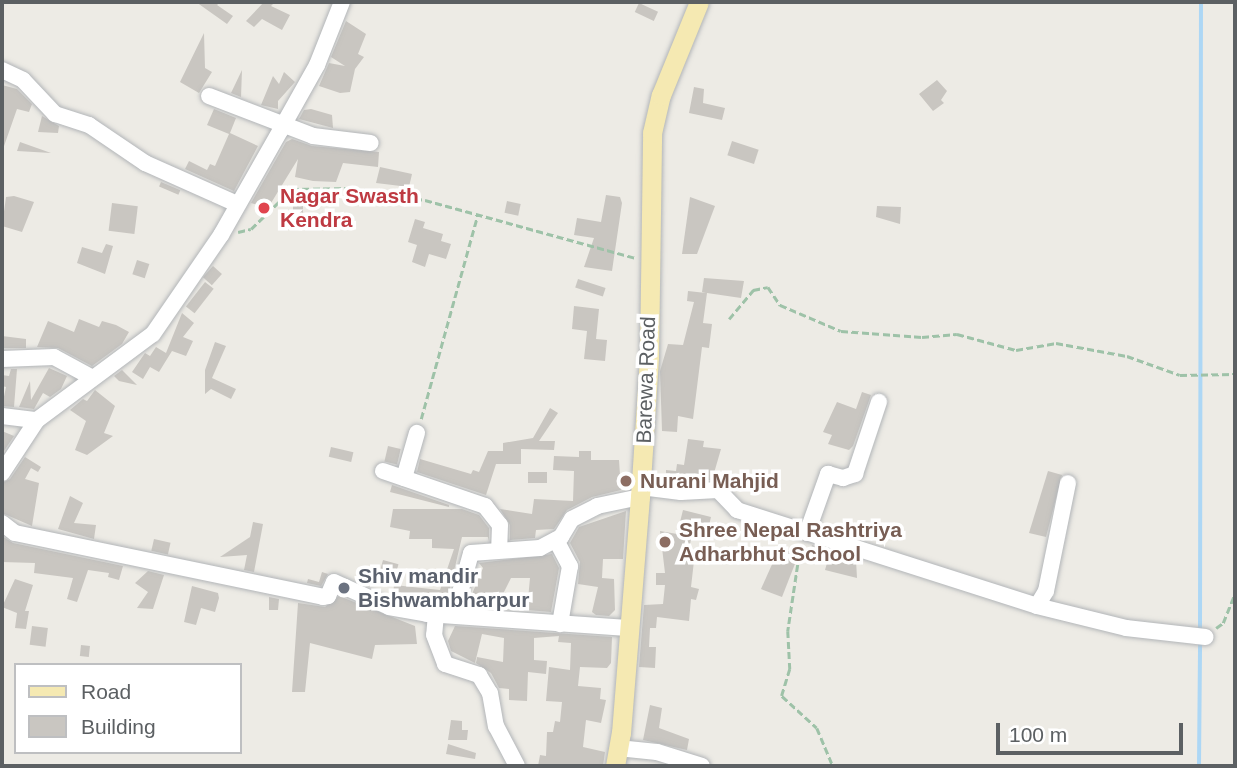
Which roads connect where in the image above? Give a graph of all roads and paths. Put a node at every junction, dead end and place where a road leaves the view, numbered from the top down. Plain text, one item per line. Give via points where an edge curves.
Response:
1 (342, 2) edge
2 (699, 2) edge
3 (2, 70) edge
4 (209, 96) dead end
5 (283, 125) junction
6 (371, 143) dead end
7 (237, 204) junction
8 (478, 214) junction
9 (220, 235) junction
10 (649, 261) junction
11 (729, 319) dead end
12 (2, 359) edge
13 (1235, 374) edge
14 (91, 377) junction
15 (879, 402) dead end
16 (2, 416) edge
17 (37, 420) junction
18 (417, 433) joint
19 (383, 471) dead end
20 (2, 473) edge
21 (404, 478) junction
22 (1068, 483) dead end
23 (641, 492) junction
24 (2, 523) edge
25 (807, 533) junction
26 (556, 540) junction
27 (499, 550) junction
28 (1235, 593) edge
29 (1037, 606) junction
30 (436, 614) junction
31 (454, 614) junction
32 (560, 624) junction
33 (628, 628) junction
34 (1205, 637) joint
35 (616, 757) edge
36 (517, 766) edge
37 (702, 766) edge
38 (833, 766) edge

1 - 5 street via 317,65
2 - 10 main road, Barewa Road via 661,95 652,133
3 - 7 street via 23,80 55,114 89,125 145,163
4 - 5 street
5 - 6 street via 313,136
5 - 7 street
7 - 9 street
8 - 9 path via 396,194 319,186 292,189 251,229
8 - 10 path
8 - 18 path
9 - 14 street via 153,334
10 - 23 main road, Barewa Road
11 - 13 path via 753,290 768,287 780,305 841,331 922,337 957,334 1016,350 1056,343 1127,356 1180,375
12 - 14 street via 54,357
14 - 17 street
15 - 25 street via 855,474 843,478 828,474
16 - 17 street
17 - 20 street
18 - 21 street
19 - 21 street
21 - 27 street via 485,506 500,525
22 - 29 street via 1046,591
23 - 25 street via 718,490 737,510
23 - 26 street via 572,519
23 - 33 main road, Barewa Road
24 - 30 street via 15,533 323,597 334,582 389,607
25 - 29 street
25 - 38 path via 801,538 788,631 790,669 782,696 817,728
26 - 27 street via 540,548
26 - 32 street via 570,566
27 - 31 street via 471,553
28 - 34 path via 1223,623
29 - 34 street via 1126,628
30 - 31 street
30 - 36 street via 434,635 445,664 479,676 490,693 496,726
31 - 32 street
32 - 33 street
33 - 35 main road, Barewa Road
35 - 37 street via 657,752

